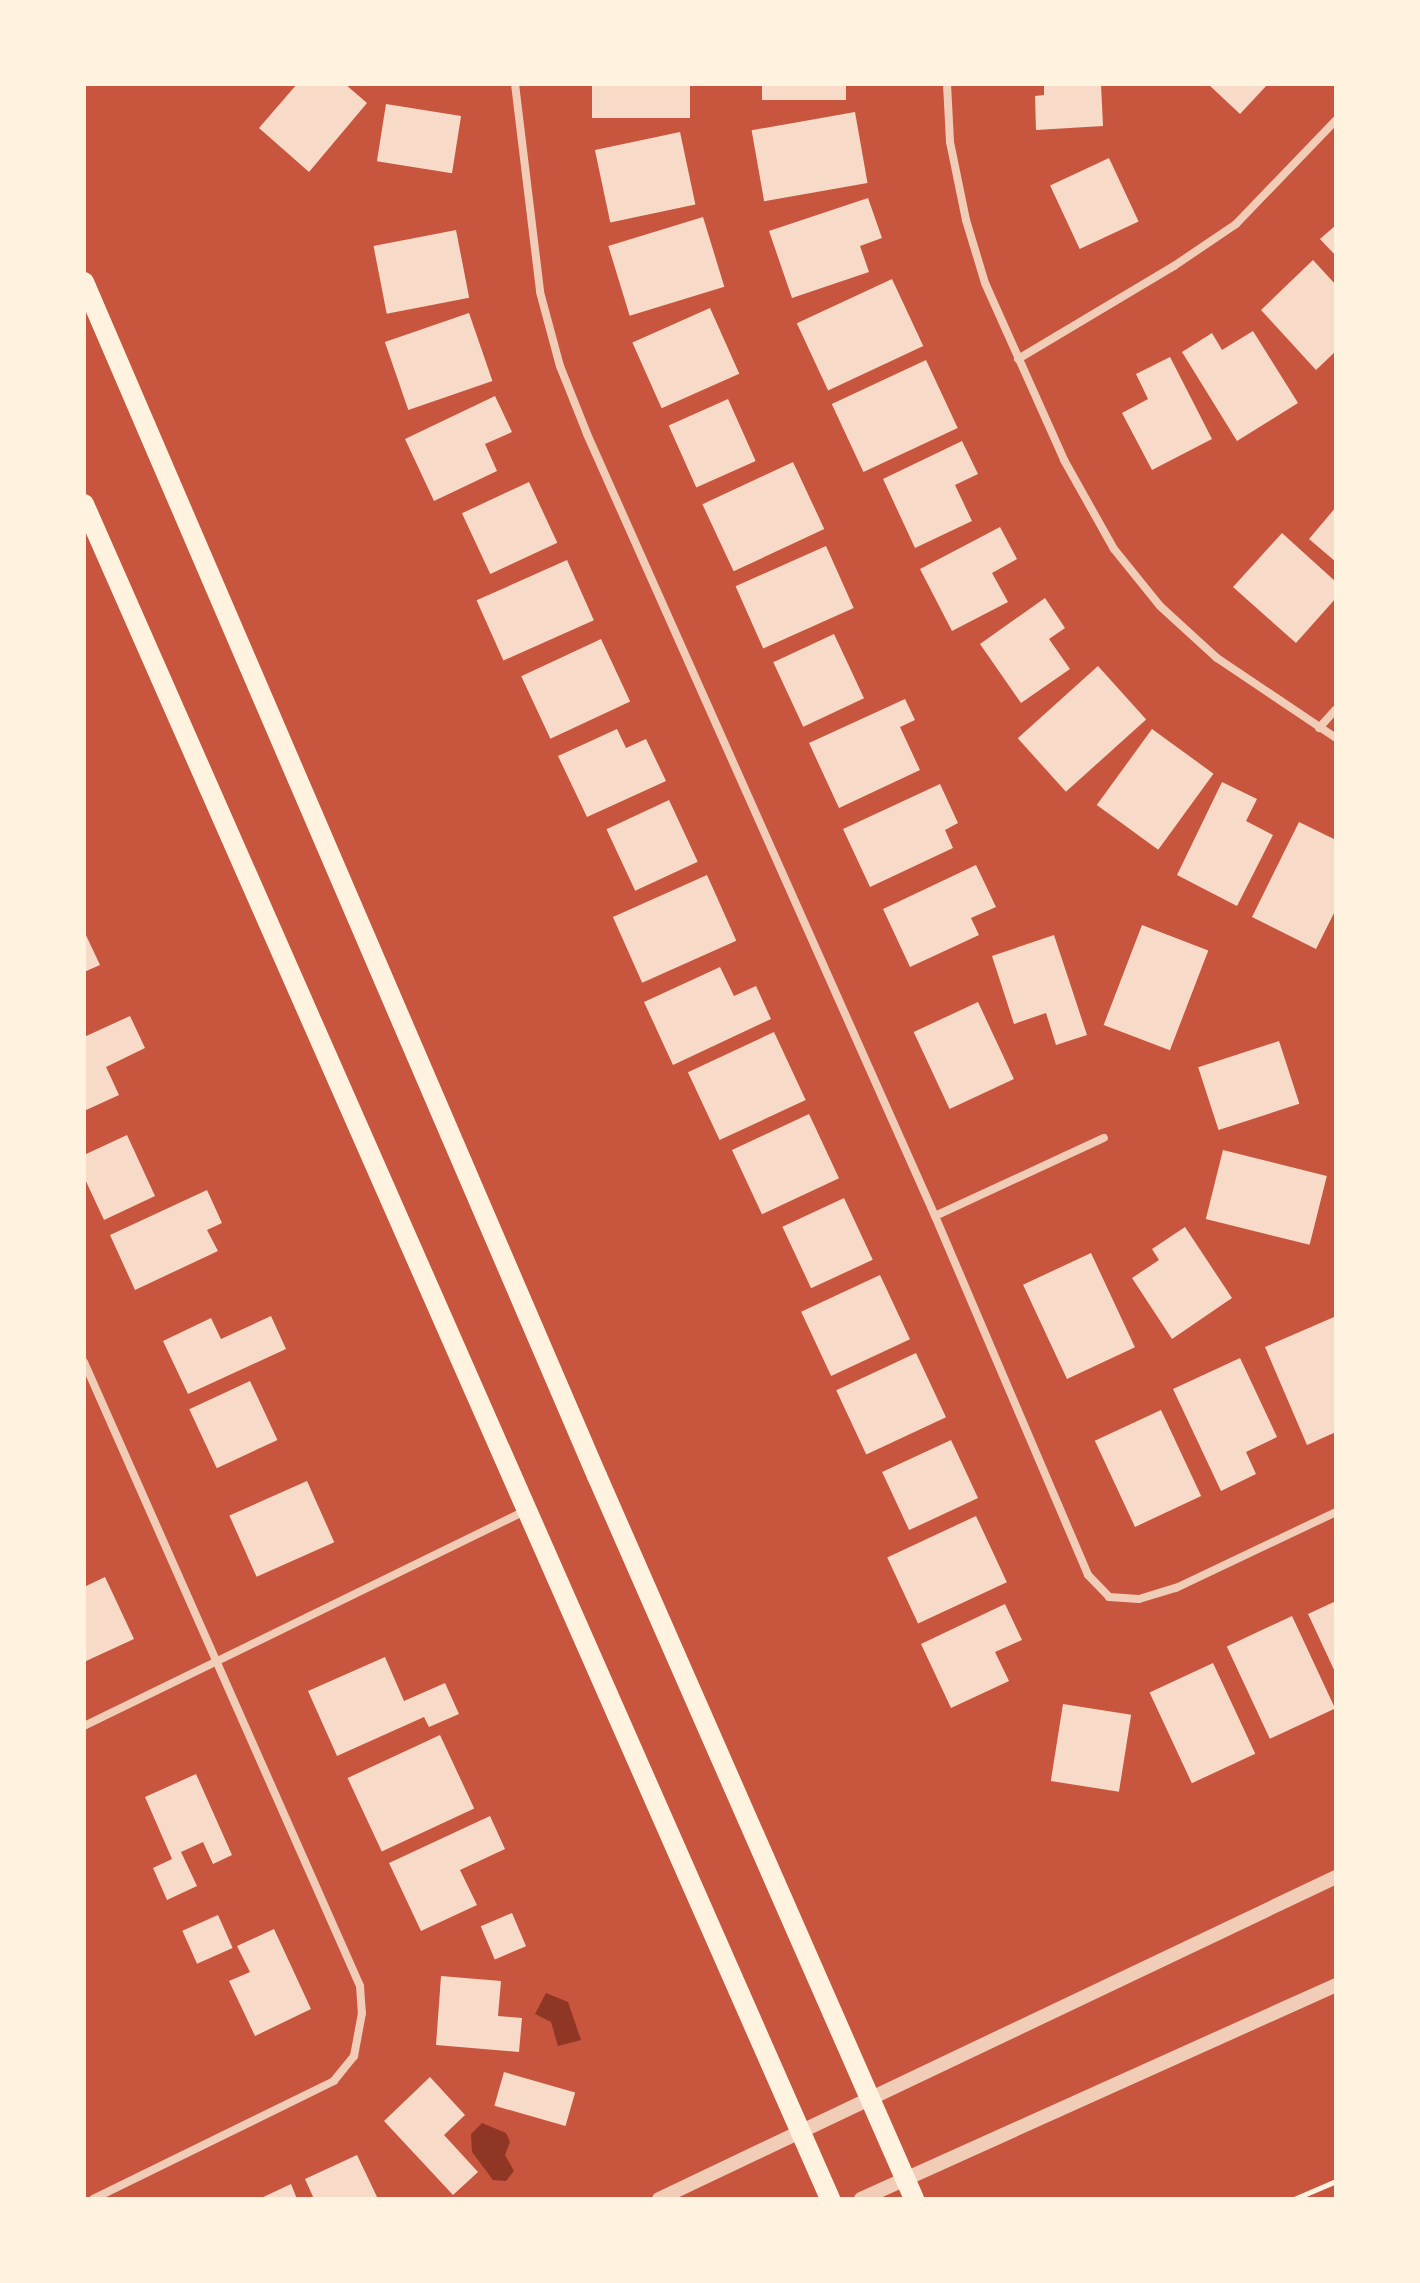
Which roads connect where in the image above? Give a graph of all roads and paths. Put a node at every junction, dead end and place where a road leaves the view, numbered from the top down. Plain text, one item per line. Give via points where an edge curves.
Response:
1 (515, 84) edge
2 (947, 84) edge
3 (1336, 120) edge
4 (84, 282) edge
5 (1018, 359) junction
6 (84, 504) edge
7 (1336, 709) edge
8 (1319, 728) junction
9 (1336, 738) edge
10 (1104, 1138) dead end
11 (935, 1216) junction
12 (84, 1362) edge
13 (526, 1510) junction
14 (1336, 1512) edge
15 (216, 1662) junction
16 (84, 1726) edge
17 (1336, 1877) edge
18 (1336, 1985) edge
19 (869, 2099) junction
20 (801, 2132) junction
21 (905, 2178) junction
22 (1336, 2181) edge
23 (93, 2199) edge
24 (659, 2199) edge
25 (830, 2199) edge
26 (861, 2199) edge
27 (914, 2199) edge
28 (1294, 2199) edge

1 - 11 street via 540,292 560,366
2 - 5 street via 950,142 966,220 985,283
3 - 5 street via 1236,224
4 - 19 main road
5 - 8 street via 1064,460 1114,549 1160,606 1217,658
6 - 13 main road
7 - 8 street
8 - 9 street
10 - 11 street
11 - 14 street via 1069,1536 1088,1575 1109,1597 1139,1599 1176,1588
12 - 15 street
13 - 15 street
13 - 20 main road
15 - 16 street
15 - 23 street via 360,1986 362,2013 354,2056 334,2081
17 - 19 street
18 - 21 street
19 - 20 street
19 - 21 main road
20 - 24 street
20 - 25 main road
21 - 26 street
21 - 27 main road
22 - 28 path

